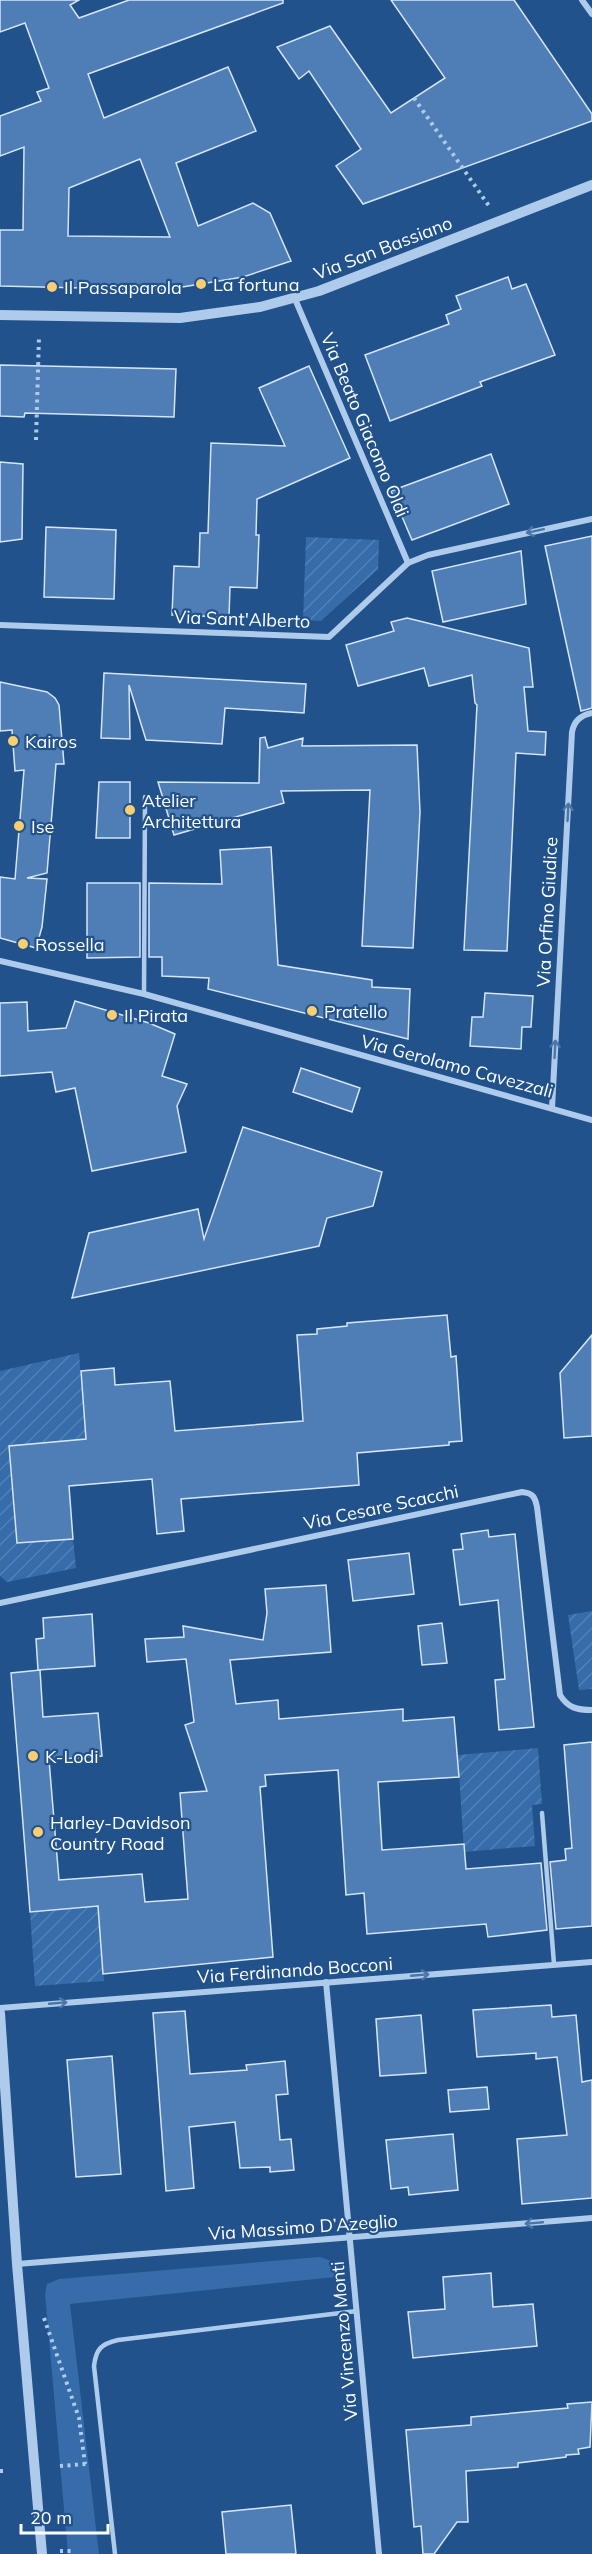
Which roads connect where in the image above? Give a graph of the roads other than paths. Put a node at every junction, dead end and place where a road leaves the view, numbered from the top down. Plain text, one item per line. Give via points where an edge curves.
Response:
1 (582, 0) edge
2 (592, 14) edge
3 (592, 185) edge
4 (295, 299) junction
5 (0, 315) edge
6 (592, 519) edge
7 (408, 563) junction
8 (0, 625) edge
9 (592, 713) edge
10 (145, 797) dead end
11 (0, 961) edge
12 (144, 994) junction
13 (552, 1108) junction
14 (592, 1120) edge
15 (0, 1603) edge
16 (592, 1710) edge
17 (542, 1813) dead end
18 (592, 1962) edge
19 (554, 1964) junction
20 (326, 1982) junction
21 (0, 2008) edge
22 (0, 2013) edge
23 (592, 2218) edge
24 (350, 2238) junction
25 (17, 2264) junction
26 (357, 2311) junction
27 (42, 2554) edge
28 (115, 2554) edge
29 (379, 2554) edge

1 - 2 street
3 - 4 street, Via San Bassiano
4 - 5 street, Via San Bassiano via 180,318
4 - 7 street, Via Beato Giacomo Oldi
6 -> 7 street, Via Sant'Alberto via 428,555
7 - 8 street, Via Sant'Alberto via 329,637
13 -> 9 street, Via Orfino Giudice via 572,732 578,719
10 - 12 lane
11 - 12 street, Via Gerolamo Cavezzali
12 - 13 street, Via Gerolamo Cavezzali
13 - 14 street, Via Gerolamo Cavezzali
15 - 16 street, Via Cesare Scacchi via 530,1493 537,1507 560,1695 566,1705
17 - 19 lane
18 - 19 street, Via Ferdinando Bocconi
20 -> 19 street, Via Ferdinando Bocconi
21 -> 20 street, Via Ferdinando Bocconi
20 - 24 street, Via Vincenzo Monti
22 - 25 street
23 -> 24 street, Via Massimo D’Azeglio
24 - 25 street, Via Massimo D’Azeglio
24 - 26 street, Via Vincenzo Monti
25 - 27 street
26 - 28 lane via 104,2343 96,2352 94,2366
26 - 29 street, Via Vincenzo Monti

